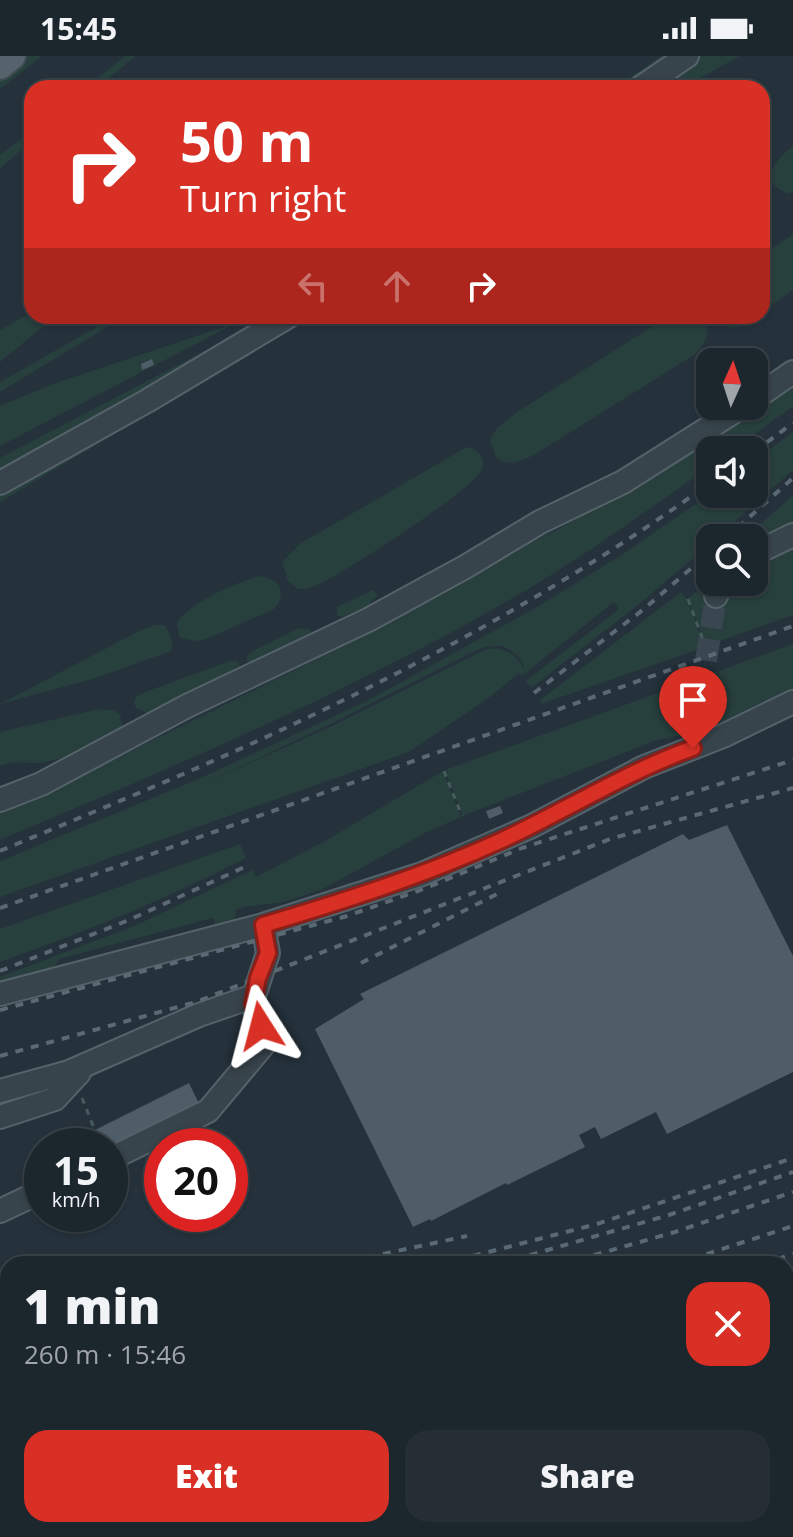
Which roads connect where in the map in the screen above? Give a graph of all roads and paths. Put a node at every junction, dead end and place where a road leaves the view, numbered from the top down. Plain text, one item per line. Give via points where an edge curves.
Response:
1 (12, 56) edge
2 (687, 56) edge
3 (0, 66) edge
4 (652, 80) edge
5 (276, 324) edge
6 (793, 372) edge
7 (768, 389) edge
8 (721, 420) edge
9 (0, 483) edge
10 (793, 535) edge
11 (768, 547) edge
12 (688, 599) dead end
13 (704, 643) dead end
14 (793, 702) edge
15 (444, 771) dead end
16 (0, 800) edge
17 (462, 816) dead end
18 (263, 925) junction
19 (0, 994) edge
20 (254, 996) junction
21 (75, 1076) junction
22 (0, 1091) edge
23 (0, 1117) edge
24 (94, 1128) edge
25 (128, 1150) edge
26 (24, 1200) edge
27 (0, 1211) edge

1 - 3 main road
2 - 4 lane
5 - 9 lane
6 - 7 lane
8 - 16 lane via 623,482 540,522 368,620
10 - 11 lane
12 - 13 path
14 - 18 lane via 732,732 694,737 555,815 461,858
15 - 17 path
18 - 19 lane
18 - 20 lane via 268,953
20 - 21 lane via 199,1015
20 - 25 lane via 265,1043 216,1105
21 - 22 lane
21 - 23 lane via 49,1102
21 - 24 path
26 - 27 lane

